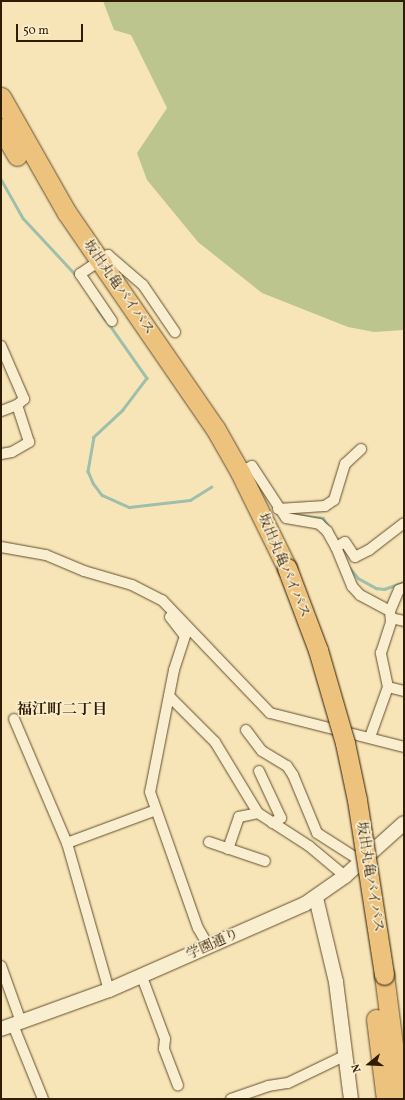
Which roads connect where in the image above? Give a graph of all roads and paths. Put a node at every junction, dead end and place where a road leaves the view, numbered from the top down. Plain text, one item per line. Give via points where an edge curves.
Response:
1 (1, 98) edge
2 (1, 128) edge
3 (92, 263) junction
4 (112, 321) dead end
5 (175, 332) dead end
6 (1, 346) edge
7 (17, 405) junction
8 (1, 411) edge
9 (361, 449) dead end
10 (1, 454) edge
11 (240, 472) junction
12 (278, 509) junction
13 (404, 523) edge
14 (338, 545) junction
15 (1, 547) edge
16 (281, 571) junction
17 (404, 588) edge
18 (162, 600) junction
19 (391, 615) junction
20 (404, 621) edge
21 (388, 687) junction
22 (404, 691) edge
23 (169, 696) junction
24 (14, 719) dead end
25 (246, 730) dead end
26 (370, 737) junction
27 (404, 747) edge
28 (259, 771) dead end
29 (156, 810) junction
30 (258, 813) junction
31 (272, 823) junction
32 (404, 823) edge
33 (209, 842) dead end
34 (68, 843) junction
35 (228, 849) junction
36 (265, 861) dead end
37 (361, 861) junction
38 (345, 876) junction
39 (316, 898) junction
40 (209, 946) junction
41 (1, 966) edge
42 (142, 976) junction
43 (378, 976) junction
44 (109, 990) junction
45 (12, 1025) edge
46 (346, 1055) junction
47 (178, 1085) dead end
48 (43, 1099) edge
49 (231, 1099) edge
50 (351, 1099) edge
51 (387, 1099) edge
52 (402, 1099) edge

1 - 3 highway, 坂出丸亀バイパス
2 - 3 highway, 坂出丸亀バイパス
3 - 4 street via 80,272 82,279
3 - 5 street via 108,255 113,257 143,285
3 - 11 highway, 坂出丸亀バイパス via 187,386
3 - 16 highway, 坂出丸亀バイパス via 202,430
6 - 7 street via 24,398
7 - 8 street
7 - 10 street via 29,442 12,452
9 - 12 street via 345,464 334,500 325,506
11 - 12 street via 252,466
11 - 16 highway, 坂出丸亀バイパス
12 - 14 street via 286,518 319,524
13 - 14 street via 369,550 355,557 345,542
14 - 19 street via 352,586 360,595
15 - 18 street via 46,555 84,571 132,585
16 - 43 highway, 坂出丸亀バイパス via 333,748
17 - 19 street via 399,590
18 - 23 street via 162,607 185,636
18 - 26 street via 230,668 262,708 283,718
19 - 20 street
19 - 21 street via 381,653
21 - 22 street
21 - 26 street
23 - 29 street via 150,792
23 - 30 street via 215,742
24 - 34 street
25 - 37 street via 262,750 287,766 317,832
26 - 27 street
28 - 31 street via 281,818
29 - 34 street
29 - 40 street via 198,928
30 - 31 street
30 - 35 street via 239,817
31 - 38 street via 334,864
32 - 37 street, 学園通り
33 - 35 street
34 - 44 street
35 - 36 street
37 - 38 street, 学園通り
38 - 39 street, 学園通り
39 - 40 street, 学園通り
39 - 46 street via 336,982
40 - 42 street, 学園通り
41 - 45 street
42 - 44 street, 学園通り
42 - 47 street via 165,1039 164,1049
43 - 51 highway, 坂出丸亀バイパス via 376,1019
43 - 52 highway, 坂出丸亀バイパス
44 - 45 street, 学園通り
45 - 48 street
46 - 49 street via 288,1083 268,1086
46 - 50 street

